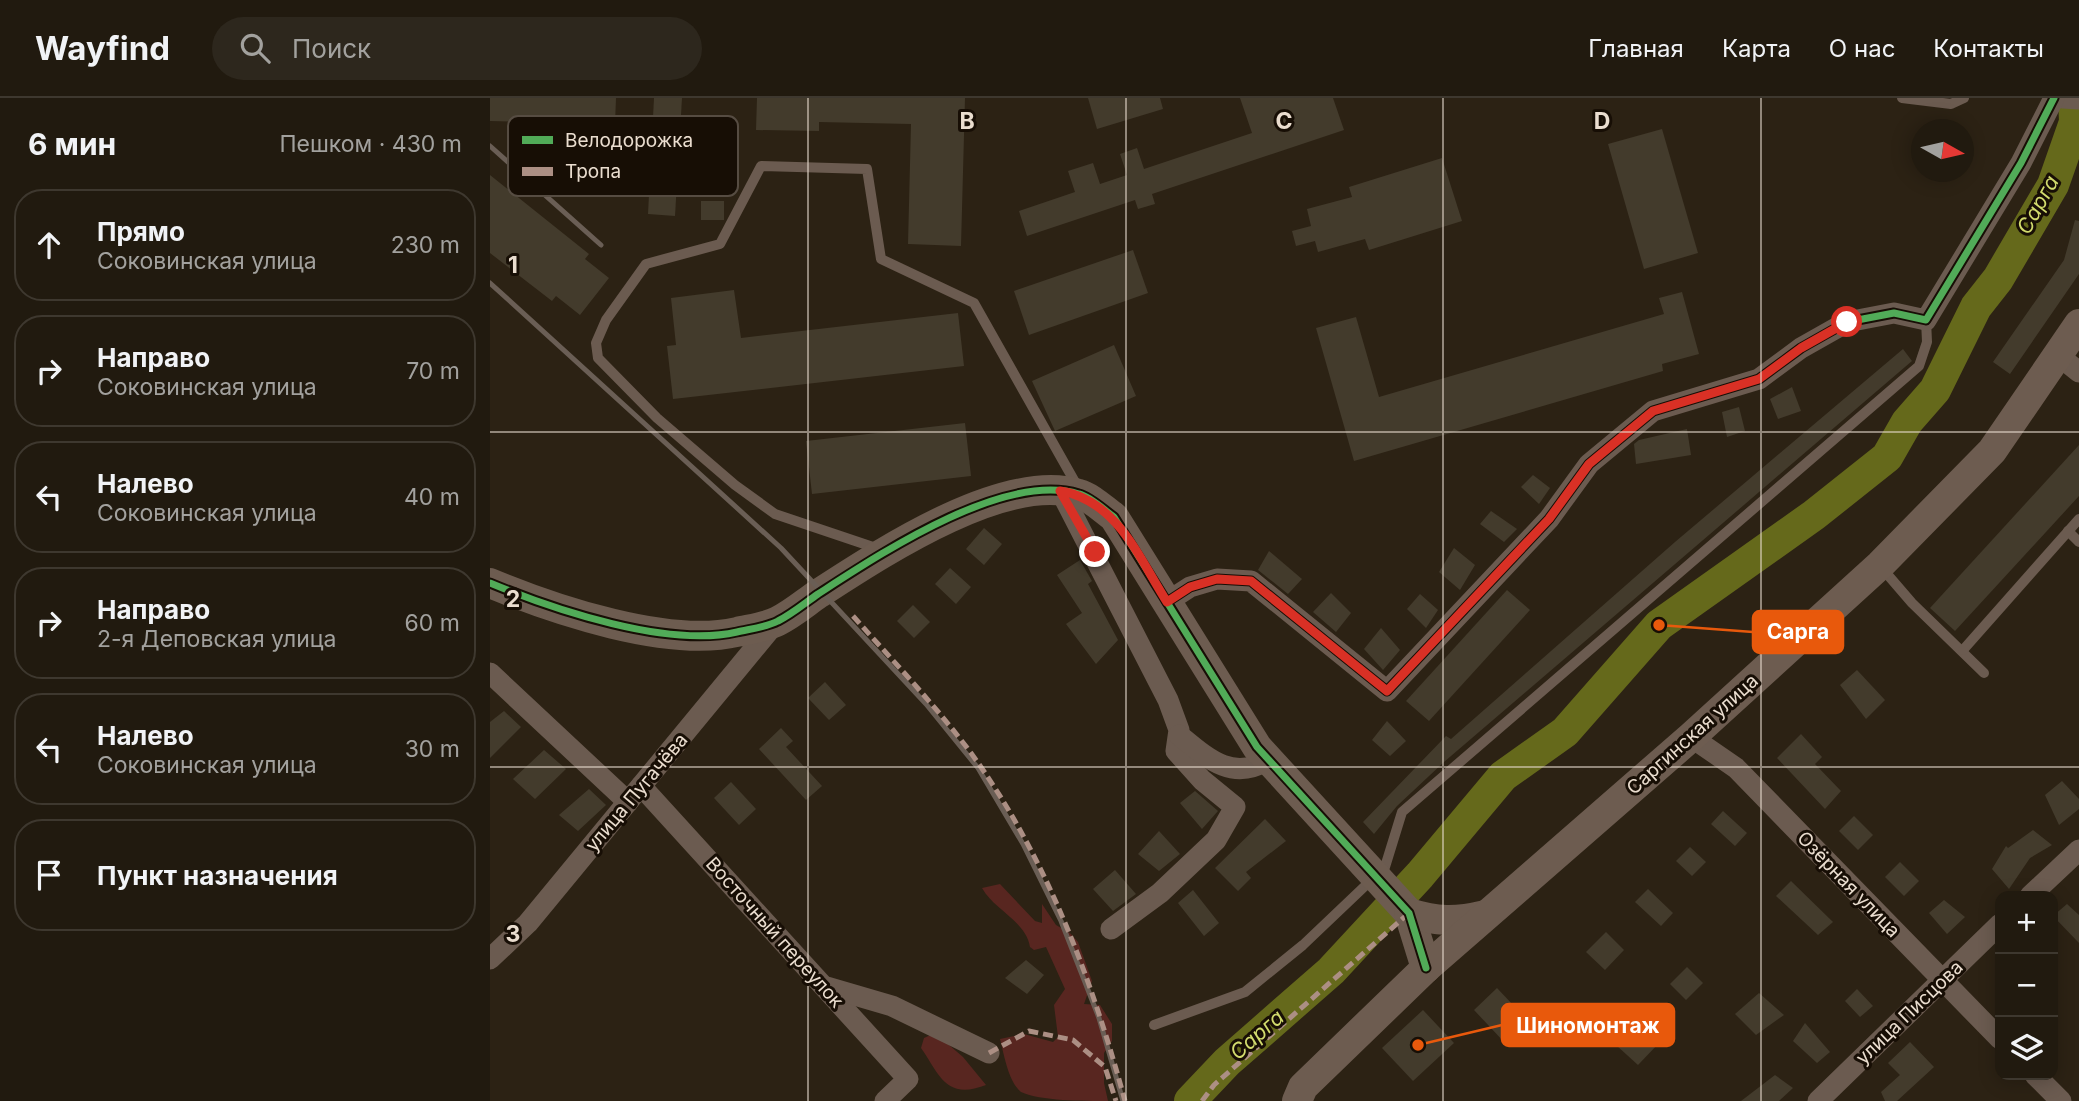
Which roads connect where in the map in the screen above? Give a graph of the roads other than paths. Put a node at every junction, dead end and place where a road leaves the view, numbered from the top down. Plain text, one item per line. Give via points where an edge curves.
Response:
1 (1902, 98) edge
2 (1964, 98) edge
3 (2054, 98) edge
4 (2063, 98) edge
5 (2079, 99) edge
6 (1926, 320) junction
7 (2079, 324) edge
8 (2069, 364) edge
9 (1071, 492) junction
10 (2079, 519) edge
11 (2068, 531) junction
12 (2079, 542) edge
13 (889, 552) junction
14 (1880, 565) junction
15 (490, 583) edge
16 (1167, 602) junction
17 (778, 621) junction
18 (1963, 650) junction
19 (490, 673) edge
20 (1984, 673) dead end
21 (1179, 735) junction
22 (1691, 737) junction
23 (1268, 760) junction
24 (635, 794) junction
25 (2079, 850) edge
26 (1381, 882) junction
27 (2035, 891) edge
28 (1409, 913) junction
29 (1485, 915) junction
30 (1111, 929) dead end
31 (1995, 929) edge
32 (490, 959) edge
33 (1426, 968) junction
34 (1942, 979) junction
35 (825, 987) junction
36 (1154, 1025) dead end
37 (1995, 1034) edge
38 (989, 1053) dead end
39 (2040, 1080) edge
40 (1300, 1094) edge
41 (885, 1101) edge
42 (1818, 1101) edge
43 (2061, 1101) edge

1 - 2 lane via 1951,104
3 - 6 street via 2021,163
4 - 5 street
6 - 16 street via 1894,313 1847,322 1759,379 1653,411 1589,464 1549,519 1387,691 1251,581 1217,579 1190,587
6 - 26 lane via 1927,342 1919,366 1402,812
7 - 8 street, Саргинская улица
8 - 14 street, Саргинская улица via 1992,451
9 - 13 street via 1046,488 996,498
9 - 13 lane via 974,303 881,259 867,169 761,166 720,244 646,264 606,320 596,343 598,358 657,418 775,514
9 - 16 street via 1114,517
9 - 21 street via 1168,701
10 - 11 lane
11 - 12 lane
11 - 18 lane
13 - 17 street
14 - 18 lane via 1912,603
14 - 22 street, Саргинская улица
15 - 17 street via 579,616 634,628 734,633
16 - 23 street
17 - 24 street, улица Пугачёва
18 - 20 lane
19 - 24 street, Восточный переулок
21 - 23 street via 1224,767 1253,769
21 - 30 street via 1176,751 1235,807 1216,840 1160,893
22 - 29 street, Саргинская улица
22 - 34 street, Озёрная улица via 1736,768
23 - 26 street
24 - 32 street, улица Пугачёва via 528,923
24 - 35 street, Восточный переулок
25 - 27 street
26 - 28 street
26 - 36 lane via 1245,992
28 - 29 street via 1446,922
28 - 33 street
29 - 33 street, Саргинская улица
31 - 34 street, улица Писцова
33 - 40 street, Саргинская улица
34 - 37 street, Озёрная улица
34 - 42 street, улица Писцова
35 - 38 street via 892,1006
35 - 41 street, Восточный переулок via 908,1079
39 - 43 street

